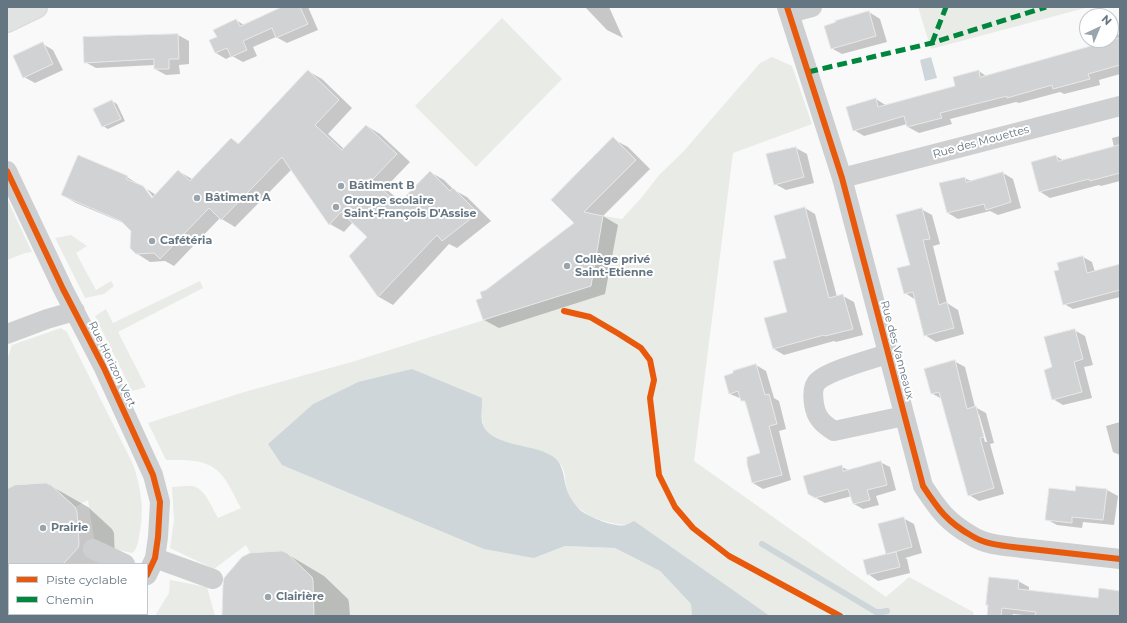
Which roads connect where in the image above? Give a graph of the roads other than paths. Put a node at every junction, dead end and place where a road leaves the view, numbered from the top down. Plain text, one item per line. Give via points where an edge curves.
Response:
1 (36, 7) edge
2 (812, 7) edge
3 (788, 10) edge
4 (8, 20) edge
5 (1120, 106) edge
6 (7, 171) edge
7 (842, 178) junction
8 (75, 311) junction
9 (7, 334) edge
10 (888, 354) junction
11 (904, 416) junction
12 (93, 549) dead end
13 (1120, 559) edge
14 (123, 563) edge
15 (149, 570) edge
16 (213, 579) dead end

1 - 4 main road
2 - 3 street
3 - 7 street, Rue des Vanneaux
5 - 7 street, Rue des Mouettes
6 - 8 street, Rue Horizon Vert
7 - 10 street, Rue des Vanneaux
8 - 9 street
8 - 15 street, Rue Horizon Vert via 153,475 160,502 158,537
10 - 11 street, Rue des Vanneaux
10 - 11 street, Rue des Vanneaux via 827,375 817,382 813,395 815,408 822,423 834,431
11 - 13 street, Rue des Vanneaux via 923,486 939,511 955,526 973,537 996,544
12 - 14 street
15 - 16 street

